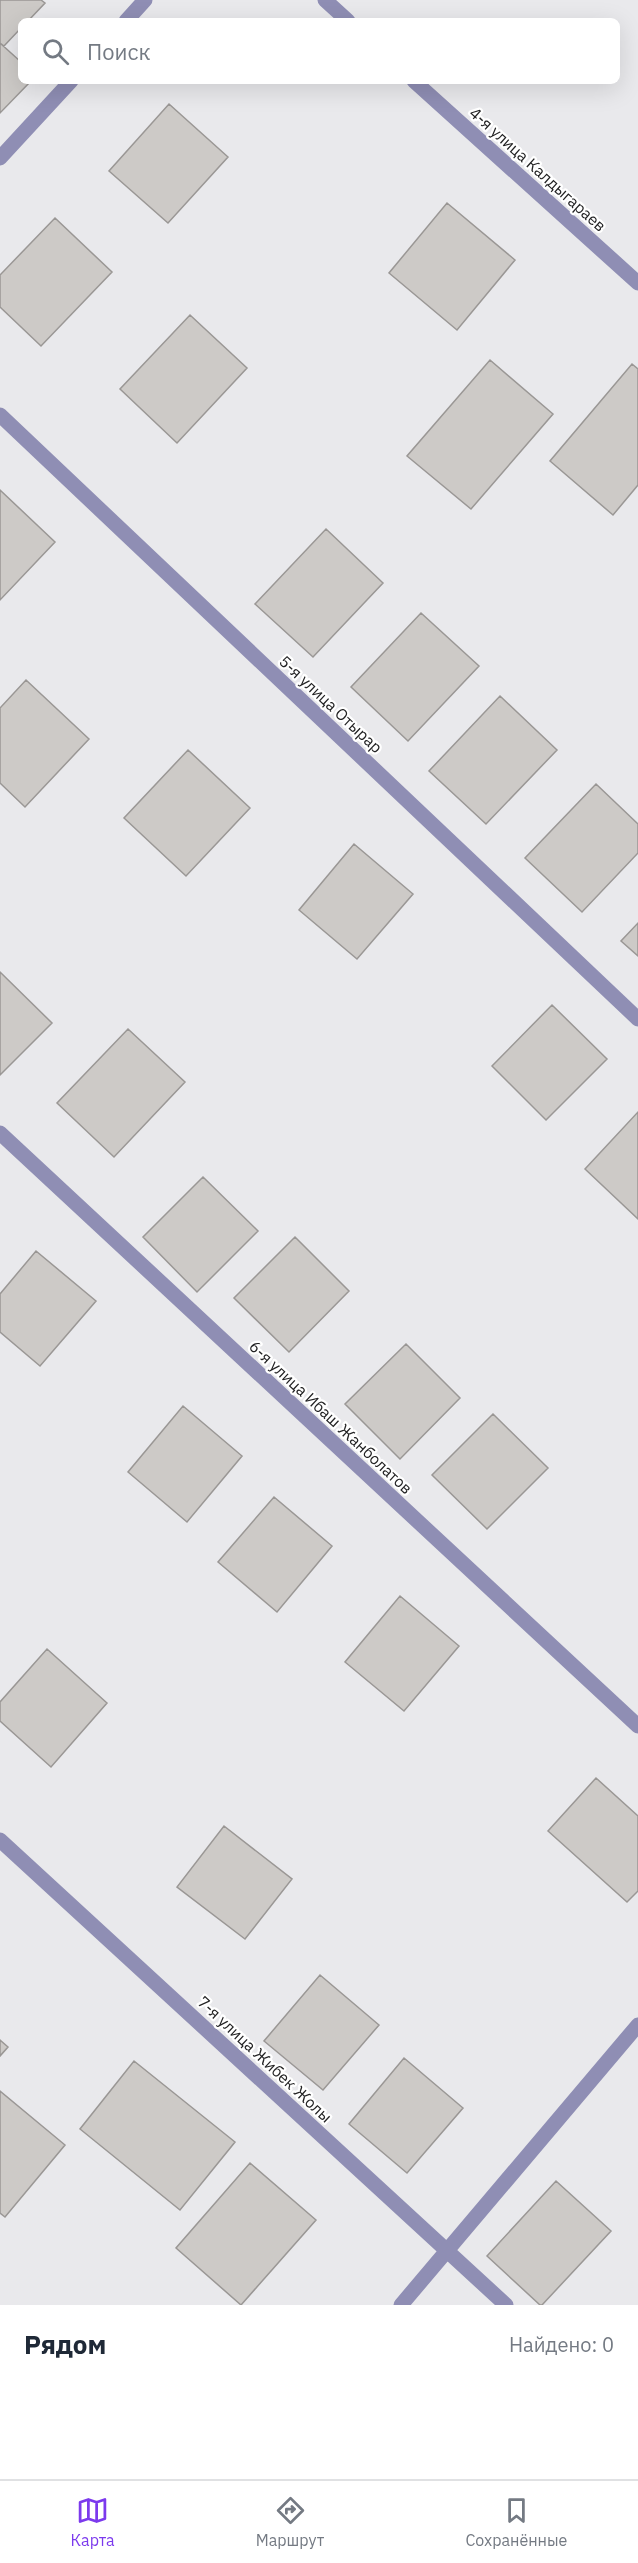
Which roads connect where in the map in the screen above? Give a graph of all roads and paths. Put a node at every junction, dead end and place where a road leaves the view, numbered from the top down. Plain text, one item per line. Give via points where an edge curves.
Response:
1 (145, 0) edge
2 (325, 0) edge
3 (129, 18) edge
4 (345, 18) edge
5 (68, 84) edge
6 (417, 84) edge
7 (0, 158) edge
8 (638, 283) edge
9 (0, 415) edge
10 (638, 1019) edge
11 (0, 1133) edge
12 (638, 1726) edge
13 (0, 1840) edge
14 (638, 2025) edge
15 (448, 2252) junction
16 (401, 2305) edge
17 (506, 2305) edge

1 - 3 street
2 - 4 street
5 - 7 street
6 - 8 street, 4-я улица Калдыгараев
9 - 10 street, 5-я улица Отырар
11 - 12 street, 6-я улица Ибаш Жанболатов
13 - 15 street, 7-я улица Жибек Жолы
14 - 15 street
15 - 16 street
15 - 17 street, 7-я улица Жибек Жолы

